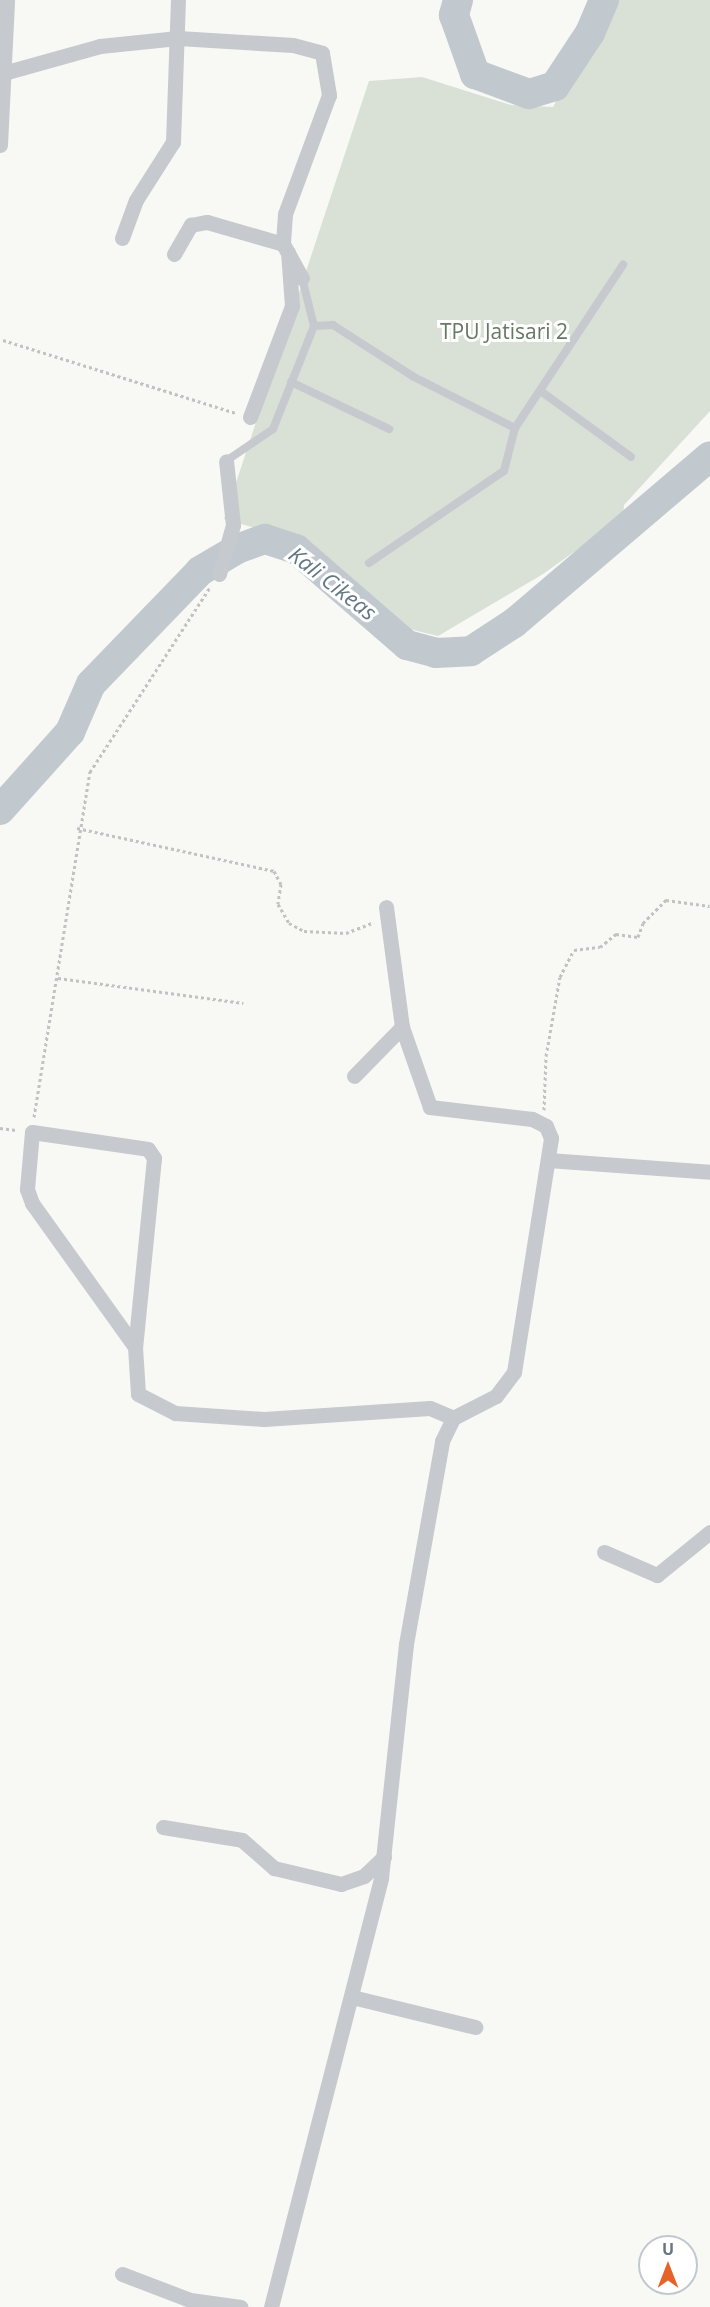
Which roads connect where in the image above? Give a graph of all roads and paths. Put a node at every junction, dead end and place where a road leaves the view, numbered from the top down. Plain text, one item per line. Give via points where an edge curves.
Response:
1 (7, 0) edge
2 (178, 0) edge
3 (178, 38) junction
4 (2, 73) edge
5 (0, 145) edge
6 (122, 238) dead end
7 (286, 248) junction
8 (174, 254) dead end
9 (623, 265) dead end
10 (302, 278) joint
11 (314, 326) junction
12 (3, 340) dead end
13 (291, 382) junction
14 (542, 392) junction
15 (250, 417) joint
16 (515, 428) junction
17 (389, 429) dead end
18 (631, 457) dead end
19 (226, 461) joint
20 (369, 563) dead end
21 (219, 574) joint
22 (77, 828) junction
23 (710, 906) edge
24 (387, 912) joint
25 (58, 978) junction
26 (243, 1003) dead end
27 (402, 1027) junction
28 (354, 1076) dead end
29 (543, 1124) junction
30 (32, 1132) junction
31 (548, 1160) junction
32 (710, 1172) edge
33 (135, 1347) junction
34 (453, 1418) junction
35 (710, 1532) edge
36 (604, 1552) dead end
37 (163, 1827) dead end
38 (384, 1857) junction
39 (352, 1997) junction
40 (475, 2027) dead end
41 (122, 2274) dead end
42 (241, 2307) edge
43 (271, 2307) edge

1 - 4 street
2 - 3 street
3 - 4 street via 100,46
3 - 6 street via 173,142 136,200
3 - 7 street via 293,45 322,53 329,95 285,214
4 - 5 street
7 - 8 street via 207,222 191,225
7 - 10 street
7 - 15 street via 292,306
9 - 14 lane
10 - 11 lane
11 - 13 lane
11 - 16 lane via 333,325 414,376
12 - 15 path
13 - 17 lane
13 - 19 lane via 273,429
14 - 16 lane
14 - 18 lane
16 - 20 lane via 504,471
19 - 21 street via 233,525
21 - 22 path via 90,772
22 - 24 path via 274,871 280,884 278,904 289,923 304,931 346,933
22 - 25 path
23 - 29 path via 666,900 643,923 638,937 616,934 600,947 574,950 560,977 546,1056
24 - 27 street
25 - 26 path
25 - 30 path
27 - 28 street
27 - 29 street via 430,1107
29 - 31 street via 551,1138
30 - 33 street via 27,1189 32,1203
30 - 33 street via 148,1149 154,1158
31 - 32 street
31 - 34 street via 514,1372 496,1396
33 - 34 street via 138,1394 175,1413 264,1419 430,1408
34 - 38 street via 438,1457 406,1644
35 - 36 street via 657,1575
37 - 38 street via 242,1840 274,1868 341,1884 364,1876
38 - 39 street
39 - 40 street
39 - 43 street
41 - 42 street via 190,2300

